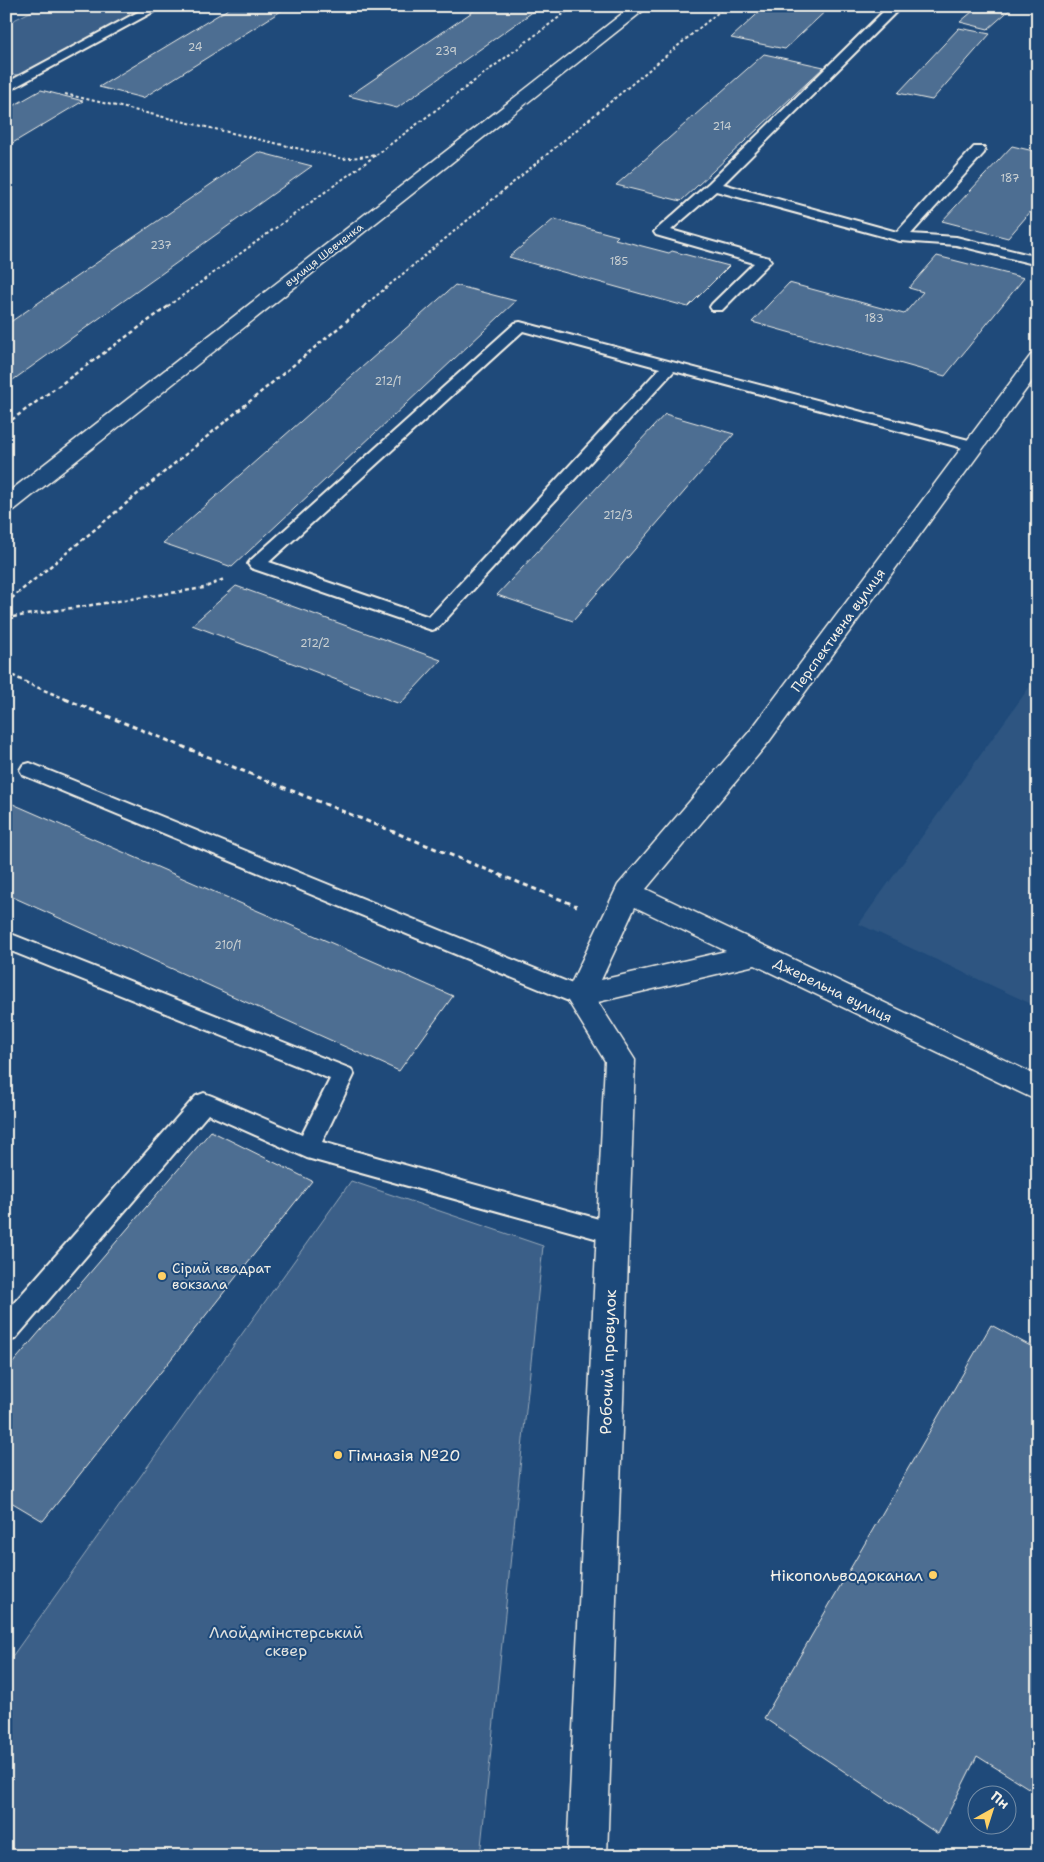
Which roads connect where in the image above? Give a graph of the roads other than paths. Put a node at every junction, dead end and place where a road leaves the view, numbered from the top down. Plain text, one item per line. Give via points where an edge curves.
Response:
1 (158, 6) edge
2 (642, 6) edge
3 (896, 6) edge
4 (6, 88) edge
5 (978, 150) dead end
6 (714, 186) junction
7 (900, 237) junction
8 (1038, 261) edge
9 (718, 307) dead end
10 (1038, 359) edge
11 (670, 366) junction
12 (974, 446) junction
13 (6, 505) edge
14 (30, 770) dead end
15 (621, 906) junction
16 (6, 940) edge
17 (757, 954) junction
18 (579, 996) junction
19 (1038, 1089) edge
20 (307, 1148) junction
21 (613, 1233) junction
22 (6, 1331) edge
23 (587, 1856) edge

1 - 4 lane
2 - 13 street, вулиця Шевченка
3 - 6 lane
5 - 7 lane
6 - 7 lane
6 - 9 lane via 661,232 764,261
7 - 8 lane via 956,241
10 - 12 street, Перспективна вулиця
11 - 11 lane via 520,326 257,564 432,624
11 - 12 lane
12 - 15 street, Перспективна вулиця via 759,737
14 - 18 lane
15 - 17 street, Джерельна вулиця
15 - 18 street
16 - 20 lane via 343,1075
17 - 18 street
17 - 19 street, Джерельна вулиця
18 - 21 street, Робочий провулок via 620,1060
20 - 21 lane
20 - 22 lane via 204,1102
21 - 23 street, Робочий провулок

